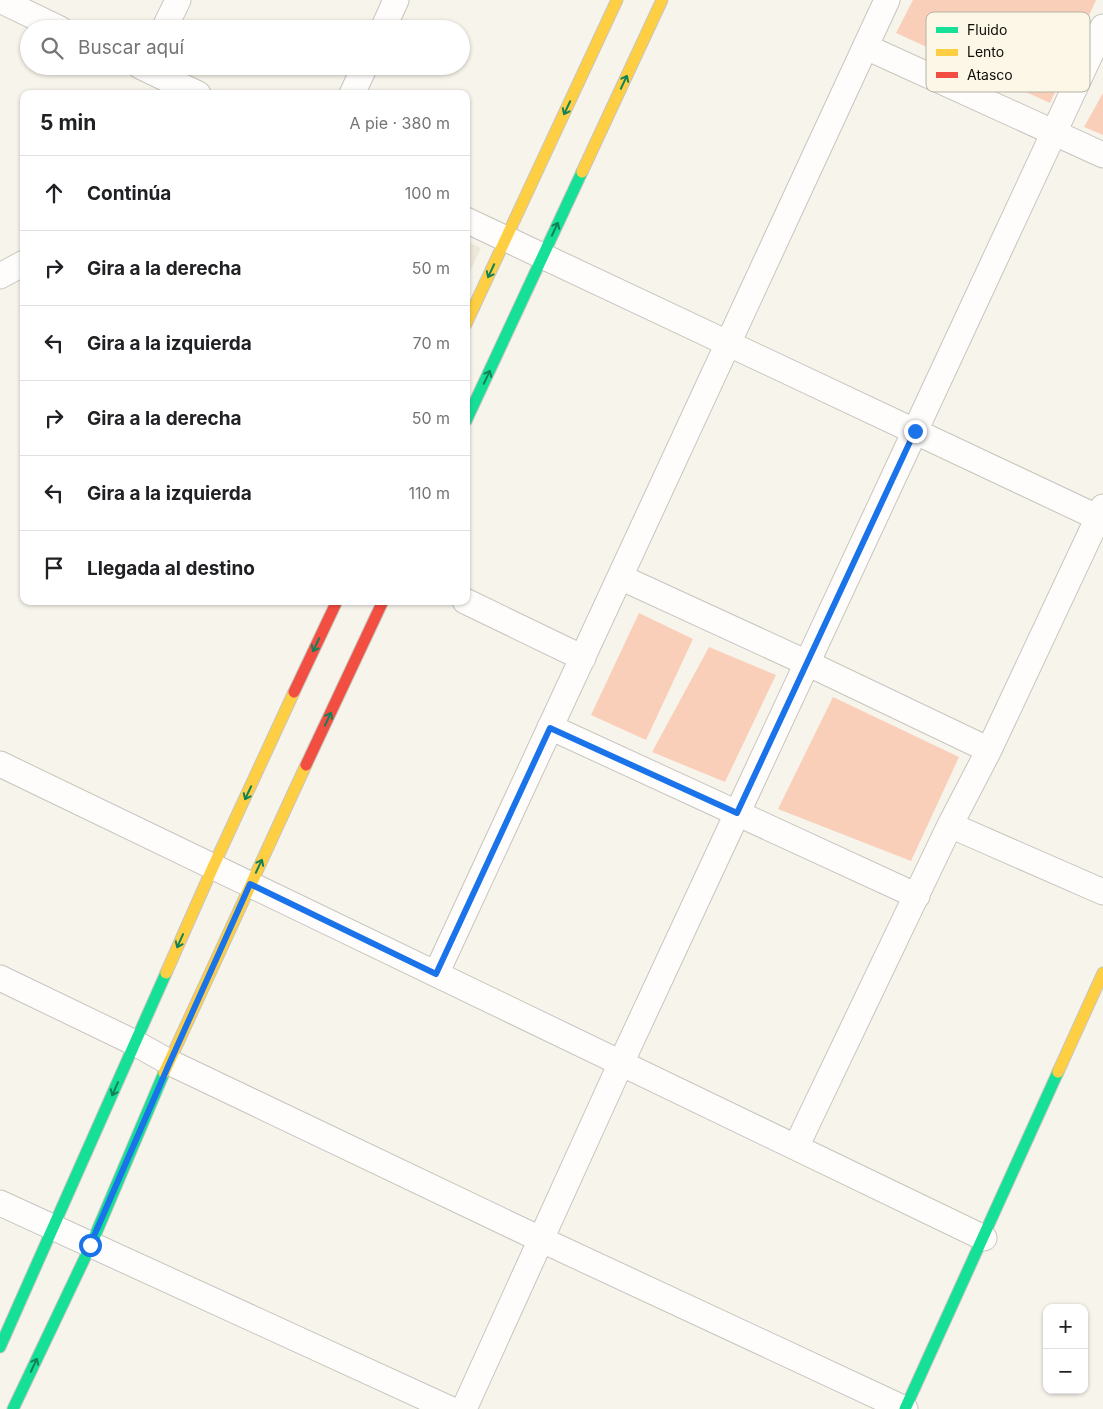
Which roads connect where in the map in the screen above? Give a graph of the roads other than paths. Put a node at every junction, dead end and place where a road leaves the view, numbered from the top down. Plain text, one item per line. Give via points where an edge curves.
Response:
1 (0, 0) edge
2 (178, 0) edge
3 (396, 0) edge
4 (618, 0) edge
5 (662, 0) edge
6 (887, 0) edge
7 (41, 20) edge
8 (168, 20) edge
9 (387, 20) edge
10 (1103, 27) edge
11 (866, 47) junction
12 (1090, 55) edge
13 (926, 74) edge
14 (159, 75) edge
15 (361, 75) edge
16 (190, 90) edge
17 (354, 90) edge
18 (964, 92) edge
19 (1073, 92) edge
20 (1054, 133) junction
21 (1103, 155) edge
22 (470, 222) edge
23 (506, 239) junction
24 (543, 256) junction
25 (20, 265) edge
26 (0, 276) edge
27 (470, 316) edge
28 (728, 343) junction
29 (470, 412) edge
30 (915, 431) junction
31 (1101, 515) edge
32 (620, 577) junction
33 (470, 603) edge
34 (335, 605) edge
35 (380, 605) edge
36 (582, 658) junction
37 (807, 663) junction
38 (550, 728) junction
39 (989, 750) junction
40 (0, 764) edge
41 (737, 813) junction
42 (950, 825) junction
43 (213, 867) junction
44 (250, 884) junction
45 (1103, 892) edge
46 (917, 896) junction
47 (1103, 973) edge
48 (436, 974) junction
49 (0, 978) edge
50 (135, 1043) junction
51 (170, 1062) junction
52 (621, 1063) junction
53 (796, 1147) junction
54 (0, 1203) edge
55 (54, 1228) junction
56 (984, 1238) junction
57 (540, 1239) junction
58 (90, 1245) junction
59 (0, 1346) edge
60 (13, 1409) edge
61 (450, 1409) edge
62 (464, 1409) edge
63 (905, 1409) edge

1 - 7 street
2 - 8 street
3 - 9 street
4 -> 23 street
24 -> 5 street
6 - 11 street
10 - 12 street
11 - 13 street
11 - 28 street
14 - 16 street
15 - 17 street
18 - 20 street
19 - 20 street
20 - 21 street
20 - 30 street
22 - 23 street
23 - 24 street
23 -> 27 street
24 - 28 street
29 -> 24 street
25 - 26 street
28 - 30 street
28 - 32 street
30 - 31 street
30 - 37 street
31 - 39 street
32 - 36 street
32 - 37 street
33 - 36 street
34 -> 43 street
44 -> 35 street
36 - 38 street
37 - 39 street
37 - 41 street
38 - 41 street
38 - 48 street
39 - 42 street
40 - 43 street
41 - 46 street
41 - 52 street
42 - 45 street
42 - 46 street
43 - 44 street
43 -> 50 street
44 - 48 street
44 - 51 street
46 - 53 street
47 - 56 street
48 - 52 street
49 - 50 street
50 - 51 street
50 -> 55 street
51 - 57 street
51 - 58 street
52 - 53 street
52 - 57 street
53 - 56 street
54 - 55 street
55 - 58 street
55 - 59 street
56 - 63 street
57 - 62 street
57 - 63 street
60 -> 58 street
58 - 61 street

